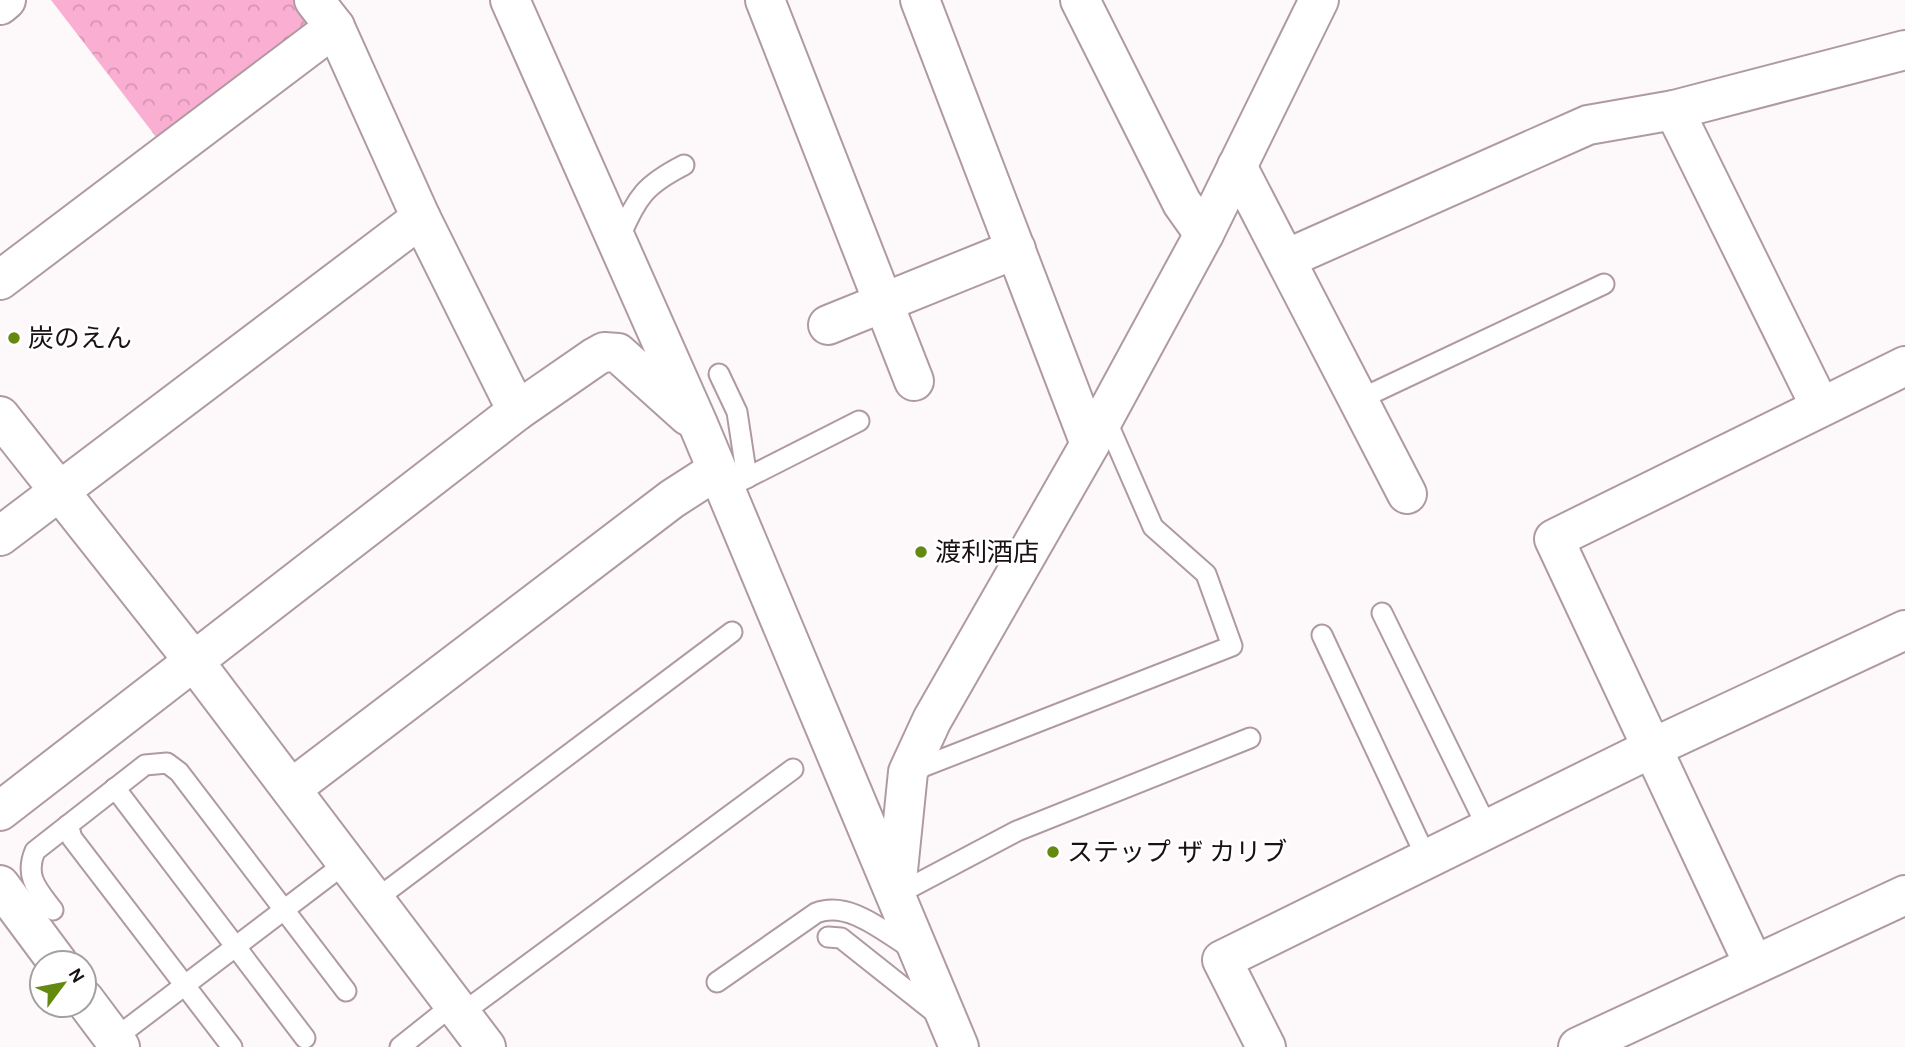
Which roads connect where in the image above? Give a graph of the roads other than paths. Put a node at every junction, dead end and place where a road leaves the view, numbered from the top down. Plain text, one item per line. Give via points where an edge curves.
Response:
1 (6, 0) edge
2 (510, 0) edge
3 (765, 0) edge
4 (920, 0) edge
5 (1080, 0) edge
6 (1319, 0) edge
7 (0, 5) edge
8 (325, 14) edge
9 (1905, 50) edge
10 (1674, 110) junction
11 (684, 165) dead end
12 (1237, 166) junction
13 (421, 218) junction
14 (1203, 234) junction
15 (617, 242) junction
16 (1016, 248) junction
17 (1286, 260) junction
18 (0, 280) edge
19 (1604, 284) dead end
20 (884, 303) junction
21 (828, 325) dead end
22 (1905, 366) edge
23 (719, 374) dead end
24 (914, 381) dead end
25 (1358, 400) junction
26 (1820, 405) junction
27 (517, 411) junction
28 (0, 416) edge
29 (859, 422) dead end
30 (698, 425) junction
31 (1098, 431) junction
32 (730, 479) junction
33 (59, 492) junction
34 (1407, 494) dead end
35 (0, 536) edge
36 (1382, 613) dead end
37 (1905, 630) edge
38 (732, 632) dead end
39 (1322, 635) dead end
40 (194, 660) junction
41 (1250, 738) dead end
42 (1652, 748) junction
43 (793, 769) dead end
44 (908, 772) junction
45 (115, 788) junction
46 (291, 789) junction
47 (0, 811) edge
48 (68, 825) junction
49 (1488, 829) junction
50 (1427, 859) junction
51 (347, 862) junction
52 (0, 886) edge
53 (896, 895) junction
54 (1905, 895) edge
55 (375, 901) junction
56 (54, 910) dead end
57 (284, 910) junction
58 (828, 937) dead end
59 (236, 947) junction
60 (47, 949) edge
61 (921, 954) junction
62 (1753, 963) junction
63 (717, 982) dead end
64 (184, 986) junction
65 (346, 991) dead end
66 (457, 1009) junction
67 (98, 1018) edge
68 (954, 1036) edge
69 (304, 1038) dead end
70 (117, 1043) edge
71 (232, 1047) edge
72 (400, 1047) edge
73 (486, 1047) edge
74 (1266, 1047) edge
75 (1578, 1047) edge

1 - 7 street
2 - 15 street
3 - 20 street
4 - 16 street
5 - 14 street via 1182,204
6 - 12 street
8 - 13 street
8 - 18 street
9 - 10 street
10 - 17 street via 1588,125
10 - 26 street
11 - 15 lane via 642,192
12 - 14 street
12 - 17 street
13 - 27 street
13 - 33 street
14 - 31 street
15 - 30 street
16 - 20 street
16 - 31 street
17 - 25 street
19 - 25 lane
20 - 21 street
20 - 24 street
22 - 26 street
23 - 32 lane via 737,412
25 - 34 street
26 - 42 street via 1554,539
27 - 30 street via 604,352 618,353
27 - 40 street
28 - 33 street
29 - 32 lane
30 - 32 street
31 - 44 street via 932,720
31 - 44 lane via 1153,527 1206,574 1232,646
32 - 46 street via 672,499
32 - 53 street
33 - 35 street
33 - 40 street
36 - 49 lane
37 - 42 street
38 - 55 lane
39 - 50 lane
40 - 46 street
40 - 47 street
41 - 53 lane via 1030,826
42 - 49 street
42 - 62 street
43 - 66 lane
44 - 53 street
45 - 48 lane
45 - 57 lane via 145,765 167,763 179,772
45 - 59 lane
46 - 51 street
48 - 56 lane via 35,851 30,863 32,881
48 - 64 lane via 72,838
49 - 50 street
50 - 74 street via 1222,960
51 - 55 street
51 - 57 lane
52 - 60 street
53 - 61 street
54 - 62 street
55 - 66 street
57 - 59 lane
57 - 65 lane
58 - 68 lane via 841,938
59 - 64 lane
59 - 69 lane
61 - 63 lane via 854,914 831,908 816,913
61 - 68 street
62 - 75 street
64 - 70 lane
64 - 71 lane
66 - 72 lane
66 - 73 street
67 - 70 street

